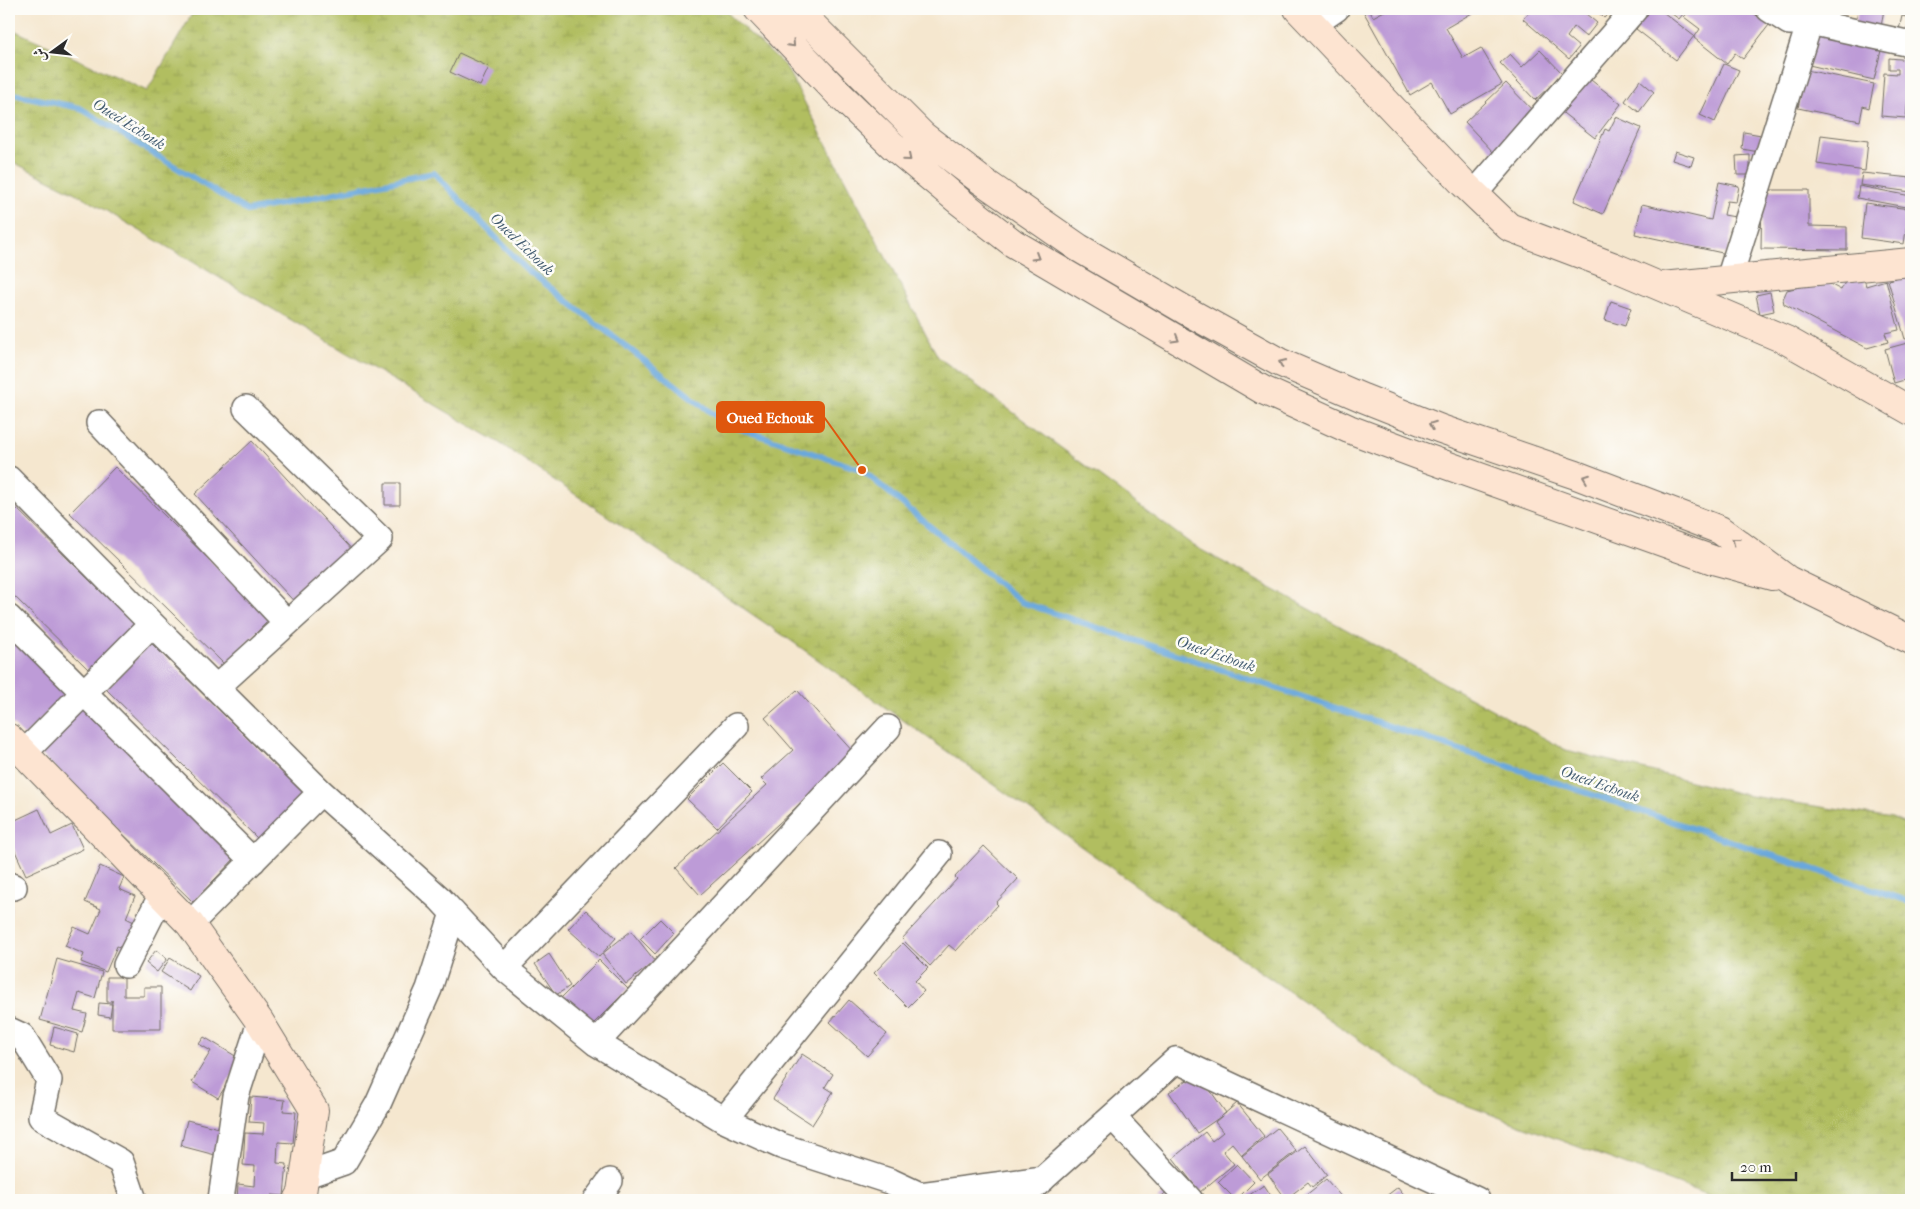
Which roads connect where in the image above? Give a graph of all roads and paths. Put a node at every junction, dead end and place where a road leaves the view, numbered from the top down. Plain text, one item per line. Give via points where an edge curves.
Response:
1 (758, 9) edge
2 (796, 9) edge
3 (1336, 9) edge
4 (1635, 9) edge
5 (1769, 9) edge
6 (1306, 16) edge
7 (1812, 16) edge
8 (1911, 44) edge
9 (1474, 194) junction
10 (1911, 260) edge
11 (1729, 278) junction
12 (1660, 286) junction
13 (1909, 406) edge
14 (246, 408) dead end
15 (99, 423) dead end
16 (9, 479) edge
17 (1788, 580) junction
18 (9, 618) edge
19 (152, 624) junction
20 (287, 624) junction
21 (1911, 640) edge
22 (217, 687) junction
23 (83, 693) junction
24 (736, 726) dead end
25 (888, 728) dead end
26 (16, 745) edge
27 (322, 792) junction
28 (939, 854) dead end
29 (253, 861) junction
30 (162, 894) junction
31 (453, 913) junction
32 (190, 924) junction
33 (126, 965) dead end
34 (504, 968) junction
35 (260, 1022) junction
36 (9, 1030) edge
37 (596, 1043) junction
38 (1113, 1117) junction
39 (724, 1120) junction
40 (1043, 1179) junction
41 (301, 1188) edge
42 (221, 1198) dead end
43 (923, 1198) edge
44 (134, 1200) edge
45 (1019, 1200) edge
46 (1190, 1200) edge
47 (1473, 1200) edge

1 -> 17 street via 893,146 1013,243 1263,390 1349,429 1418,455 1713,560
17 -> 2 street via 1720,530 1364,398 1279,362 1185,310 1079,248 923,136
3 - 6 street
4 - 9 street
5 - 7 street via 1789,22
6 - 9 street
7 - 8 street
7 - 11 street
9 - 12 street via 1509,226
10 - 11 street
11 - 12 street
12 - 13 street via 1786,340
14 - 20 street via 380,539
15 - 20 street
16 - 19 street
17 - 21 street
18 - 23 street
19 - 22 street
19 - 23 street
20 - 22 street
22 - 27 street
23 - 26 street
23 - 29 street
24 - 34 street
25 - 37 street
26 - 30 street
27 - 29 street
27 - 31 street
28 - 39 street
29 - 32 street
30 - 32 street
30 - 33 street
31 - 34 street
31 - 41 street via 429,989 378,1104 344,1162
32 - 35 street
34 - 37 street
35 - 41 street via 314,1110
35 - 42 street via 236,1096
36 - 44 street via 22,1036 49,1080 41,1117 121,1162
37 - 39 street
38 - 40 street
38 - 46 street
38 - 47 street via 1176,1060
39 - 43 street via 781,1146 892,1182
40 - 43 street
40 - 45 street

